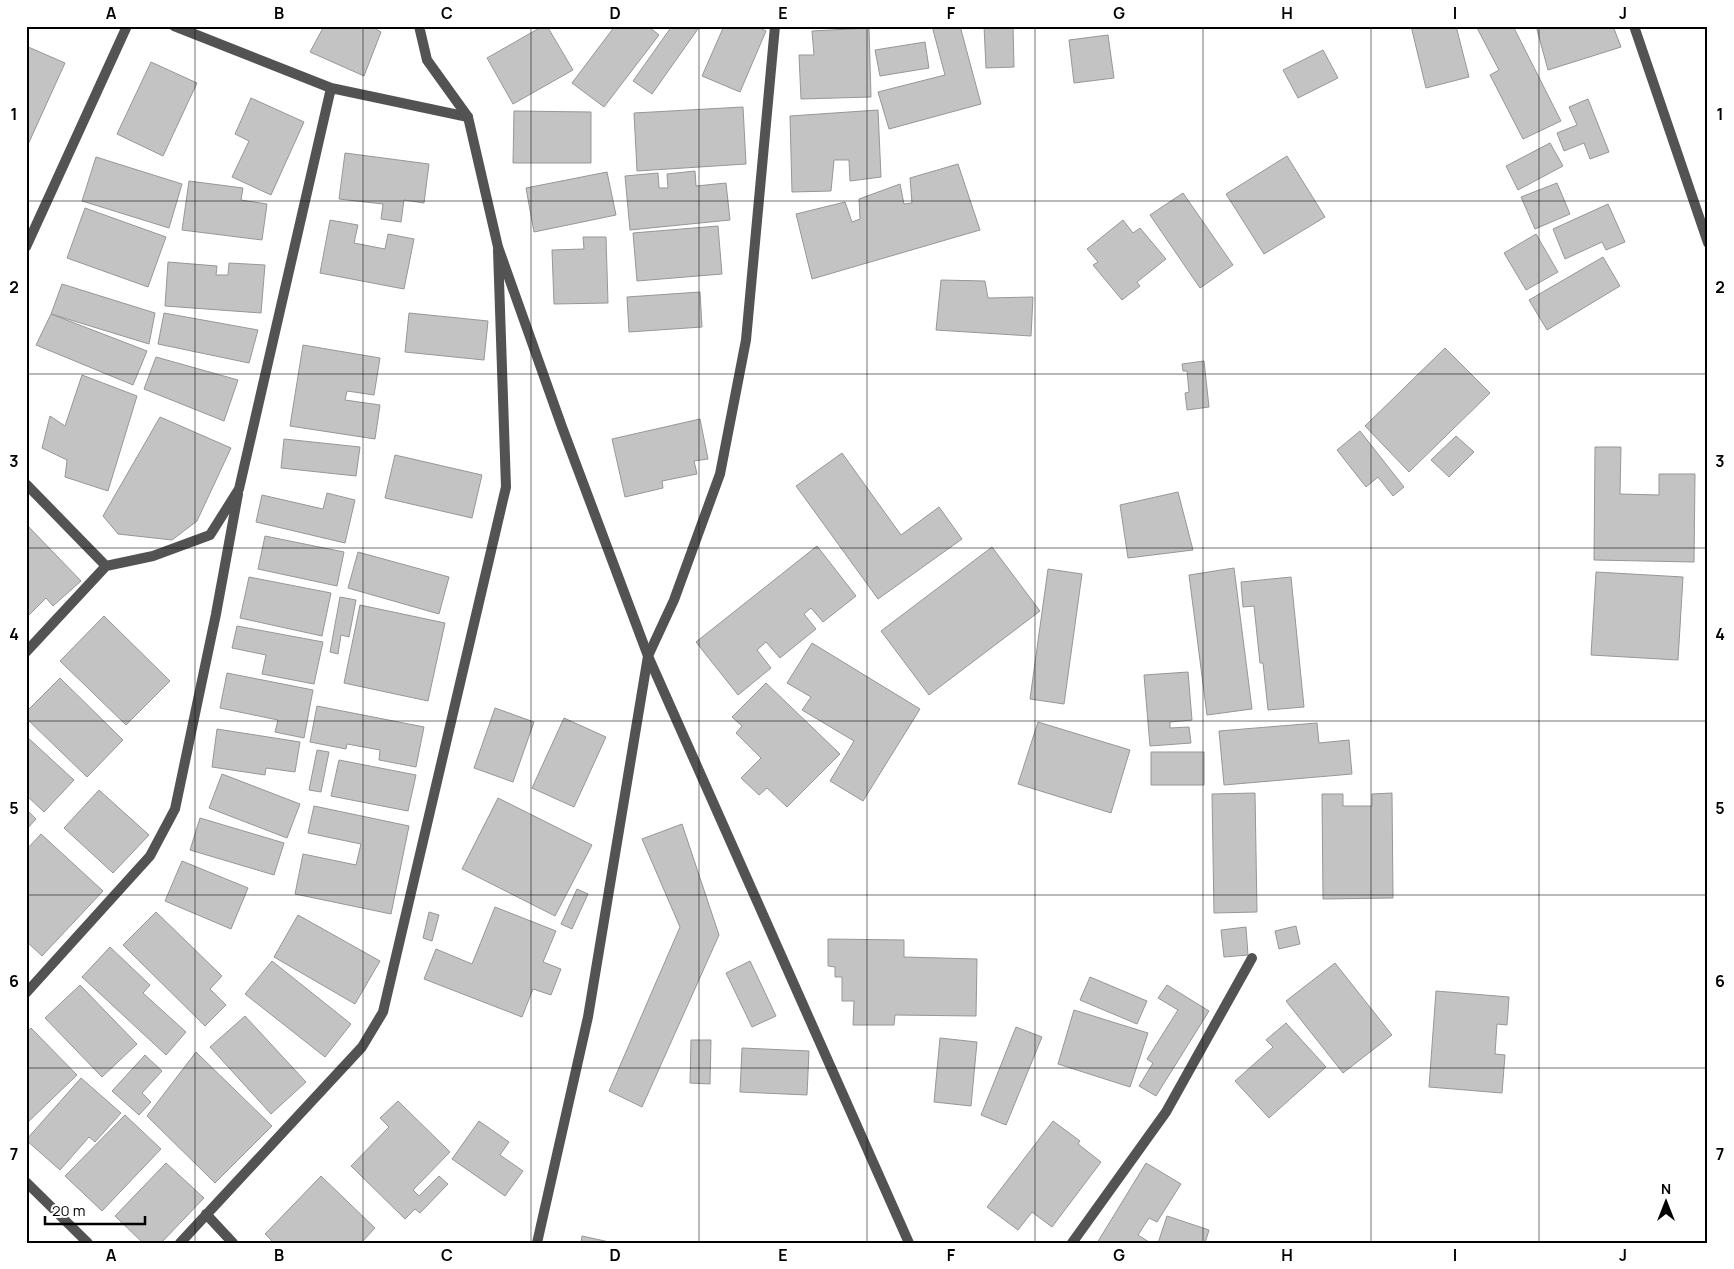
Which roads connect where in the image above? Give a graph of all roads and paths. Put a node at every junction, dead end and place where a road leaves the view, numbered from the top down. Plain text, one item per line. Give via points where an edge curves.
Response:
1 (127, 26) edge
2 (174, 26) edge
3 (419, 26) edge
4 (775, 26) edge
5 (1634, 26) edge
6 (331, 88) junction
7 (468, 117) junction
8 (1708, 243) edge
9 (26, 247) edge
10 (498, 247) junction
11 (26, 484) edge
12 (239, 488) junction
13 (106, 566) junction
14 (26, 652) edge
15 (648, 656) junction
16 (1252, 958) dead end
17 (26, 993) edge
18 (26, 1182) edge
19 (206, 1214) junction
20 (88, 1243) edge
21 (180, 1243) edge
22 (233, 1243) edge
23 (536, 1243) edge
24 (909, 1243) edge
25 (1072, 1243) edge

1 - 9 street
2 - 6 street
3 - 7 street via 427,60
4 - 15 street via 746,340 720,474 674,600
5 - 8 street
6 - 7 street
6 - 12 street
7 - 10 street
10 - 15 street
10 - 19 street via 506,487 383,1012 362,1047
11 - 13 street
12 - 13 street via 210,535 154,556
12 - 17 street via 175,809 150,856
13 - 14 street
15 - 23 street via 588,1017
15 - 24 street
16 - 25 street via 1166,1112
18 - 20 street
19 - 21 street
19 - 22 street

